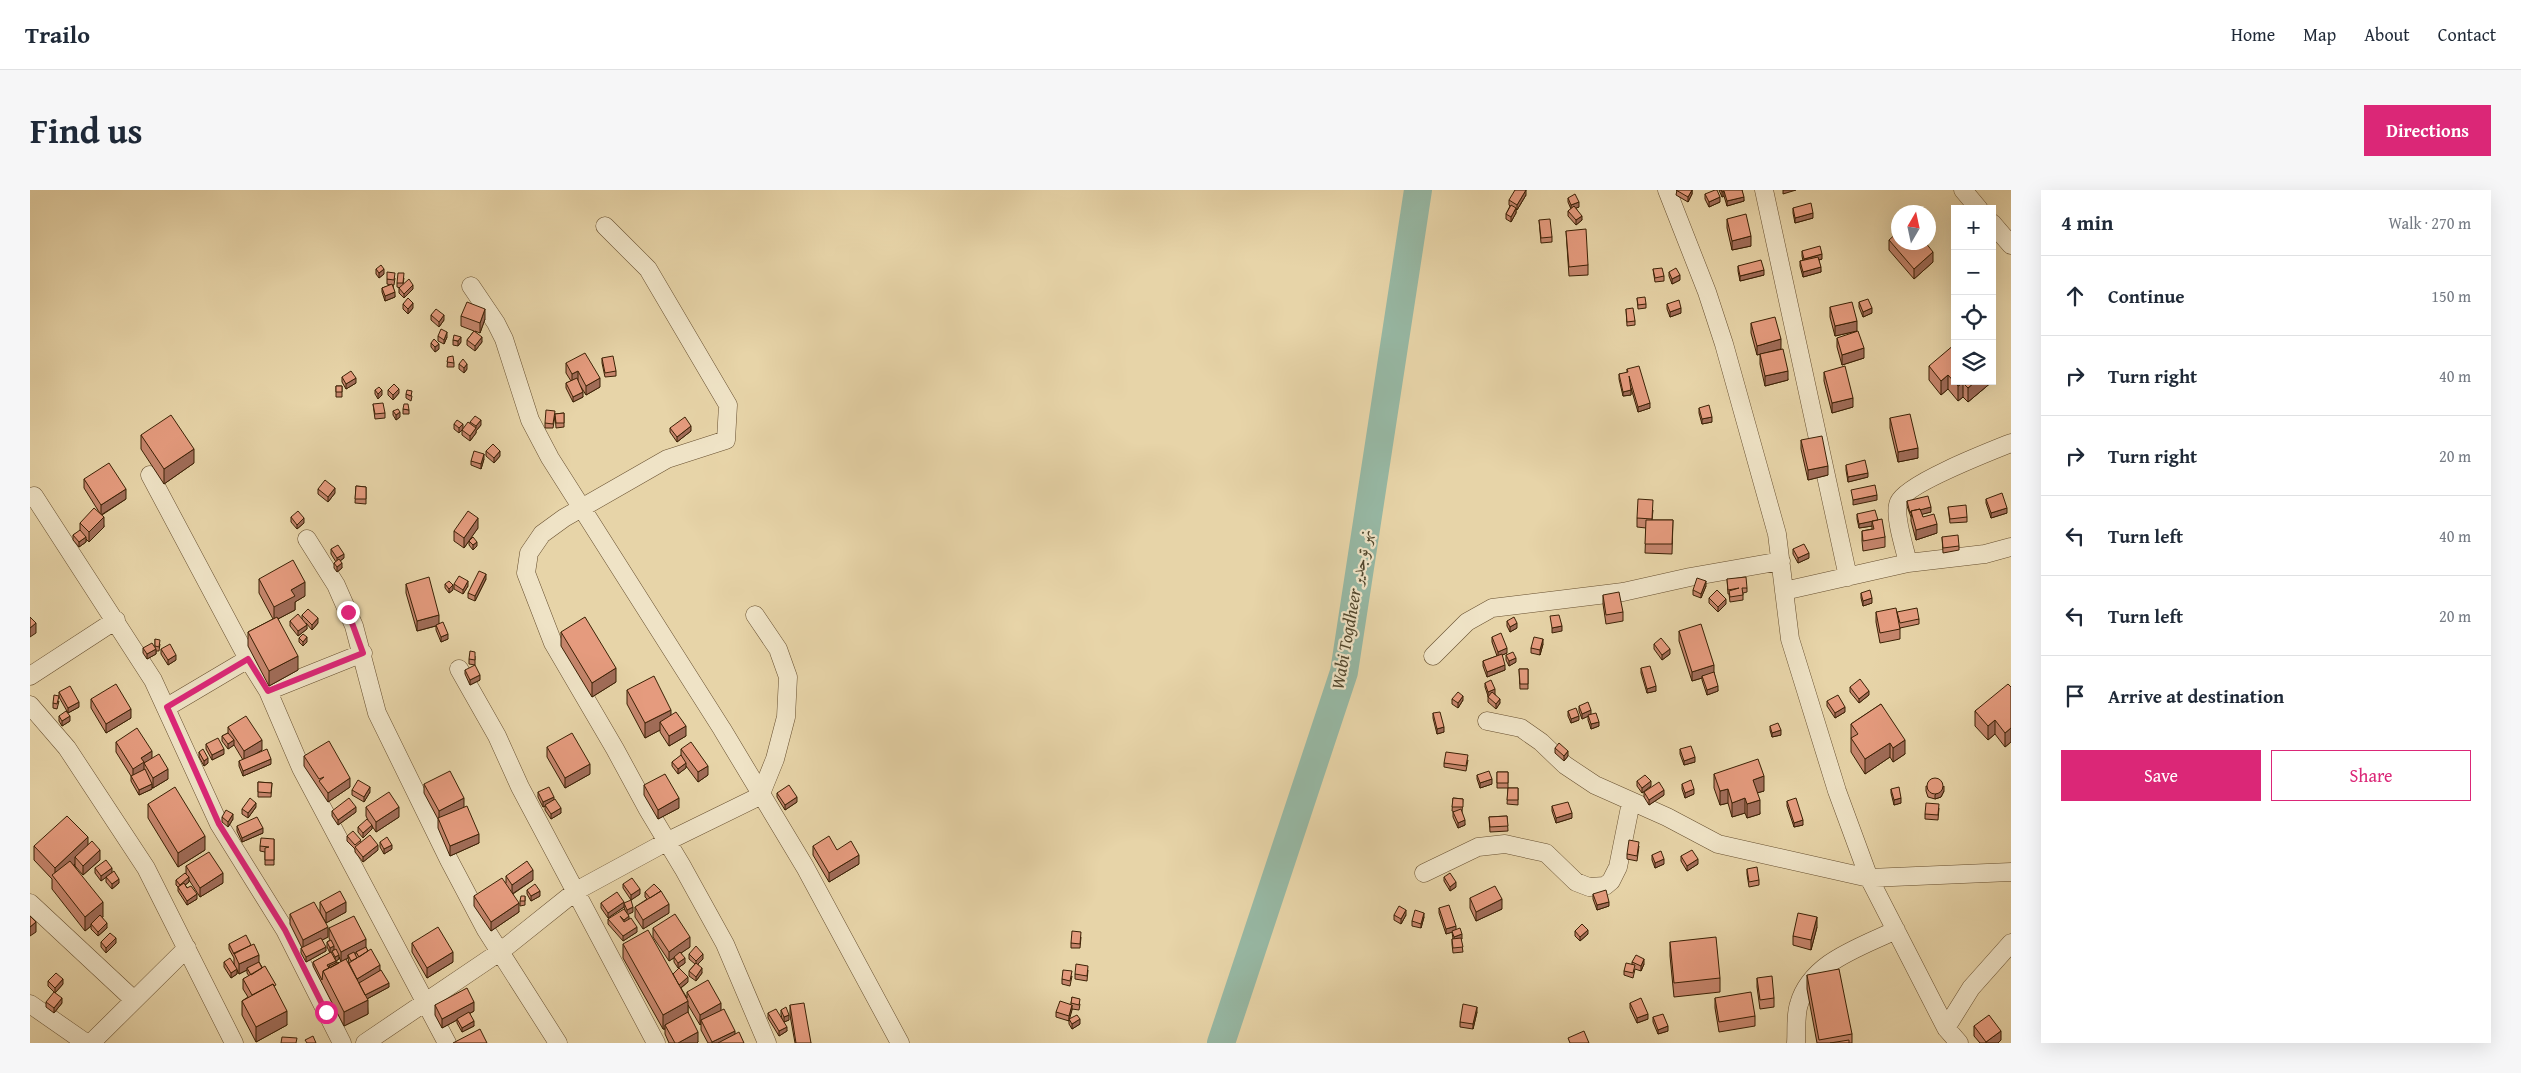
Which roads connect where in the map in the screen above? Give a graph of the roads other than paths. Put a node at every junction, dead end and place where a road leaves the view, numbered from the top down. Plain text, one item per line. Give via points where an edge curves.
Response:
1 (1667, 190) edge
2 (1764, 190) edge
3 (1963, 190) edge
4 (1976, 205) edge
5 (605, 226) dead end
6 (1996, 228) edge
7 (2011, 245) edge
8 (471, 286) dead end
9 (2011, 443) edge
10 (150, 475) dead end
11 (30, 498) edge
12 (582, 509) junction
13 (307, 539) dead end
14 (2011, 547) edge
15 (1782, 561) junction
16 (1908, 563) junction
17 (1848, 577) junction
18 (1784, 591) junction
19 (755, 615) dead end
20 (116, 620) junction
21 (363, 653) junction
22 (1433, 656) dead end
23 (248, 659) junction
24 (459, 669) dead end
25 (30, 676) edge
26 (268, 691) junction
27 (167, 707) junction
28 (31, 708) edge
29 (1487, 721) dead end
30 (760, 796) junction
31 (1631, 802) junction
32 (668, 841) junction
33 (2011, 872) edge
34 (1424, 873) dead end
35 (1869, 878) junction
36 (576, 891) junction
37 (30, 903) edge
38 (1896, 930) junction
39 (2011, 943) edge
40 (187, 948) junction
41 (501, 951) junction
42 (134, 1000) junction
43 (425, 1001) junction
44 (30, 1004) edge
45 (1946, 1028) junction
46 (86, 1043) edge
47 (91, 1043) edge
48 (234, 1043) edge
49 (342, 1043) edge
50 (365, 1043) edge
51 (447, 1043) edge
52 (558, 1043) edge
53 (656, 1043) edge
54 (767, 1043) edge
55 (900, 1043) edge
56 (1796, 1043) edge
57 (1959, 1043) edge

1 - 15 street via 1724,344
2 - 17 street
3 - 4 street
5 - 12 street via 648,269 728,405 726,440 667,459
6 - 7 street
8 - 12 street via 504,339 530,420
9 - 16 street via 1925,481 1899,502 1898,513
10 - 23 street
11 - 20 street via 34,496
12 - 30 street via 722,729
12 - 32 street via 542,534 529,553 526,573 553,643
13 - 21 street via 336,585
14 - 16 street via 1985,554
15 - 18 street
15 - 22 street via 1690,576 1623,592 1492,608 1467,622
16 - 17 street
17 - 18 street
18 - 35 street via 1790,639 1801,677
19 - 30 street via 778,649 788,677 786,717 775,759
20 - 25 street
20 - 27 street
21 - 26 street
21 - 41 street via 378,713 454,869 486,930
23 - 26 street
23 - 27 street
24 - 36 street
26 - 43 street via 301,768
27 - 49 street via 219,824 285,930
28 - 40 street via 67,748 146,868
29 - 31 street via 1520,728 1595,785
30 - 32 street
30 - 55 street via 805,867
31 - 34 street via 1618,867 1605,886 1589,887 1576,882 1546,853 1505,844 1478,847
31 - 35 street via 1718,844
32 - 36 street
32 - 54 street via 725,944
33 - 35 street
35 - 38 street
36 - 41 street
36 - 53 street
37 - 42 street
38 - 45 street
38 - 56 street via 1825,965 1806,984 1798,1006
39 - 45 street via 1971,988
40 - 42 street
40 - 48 street
41 - 43 street
41 - 52 street
42 - 47 street
43 - 50 street
43 - 51 street
44 - 46 street
45 - 57 street

